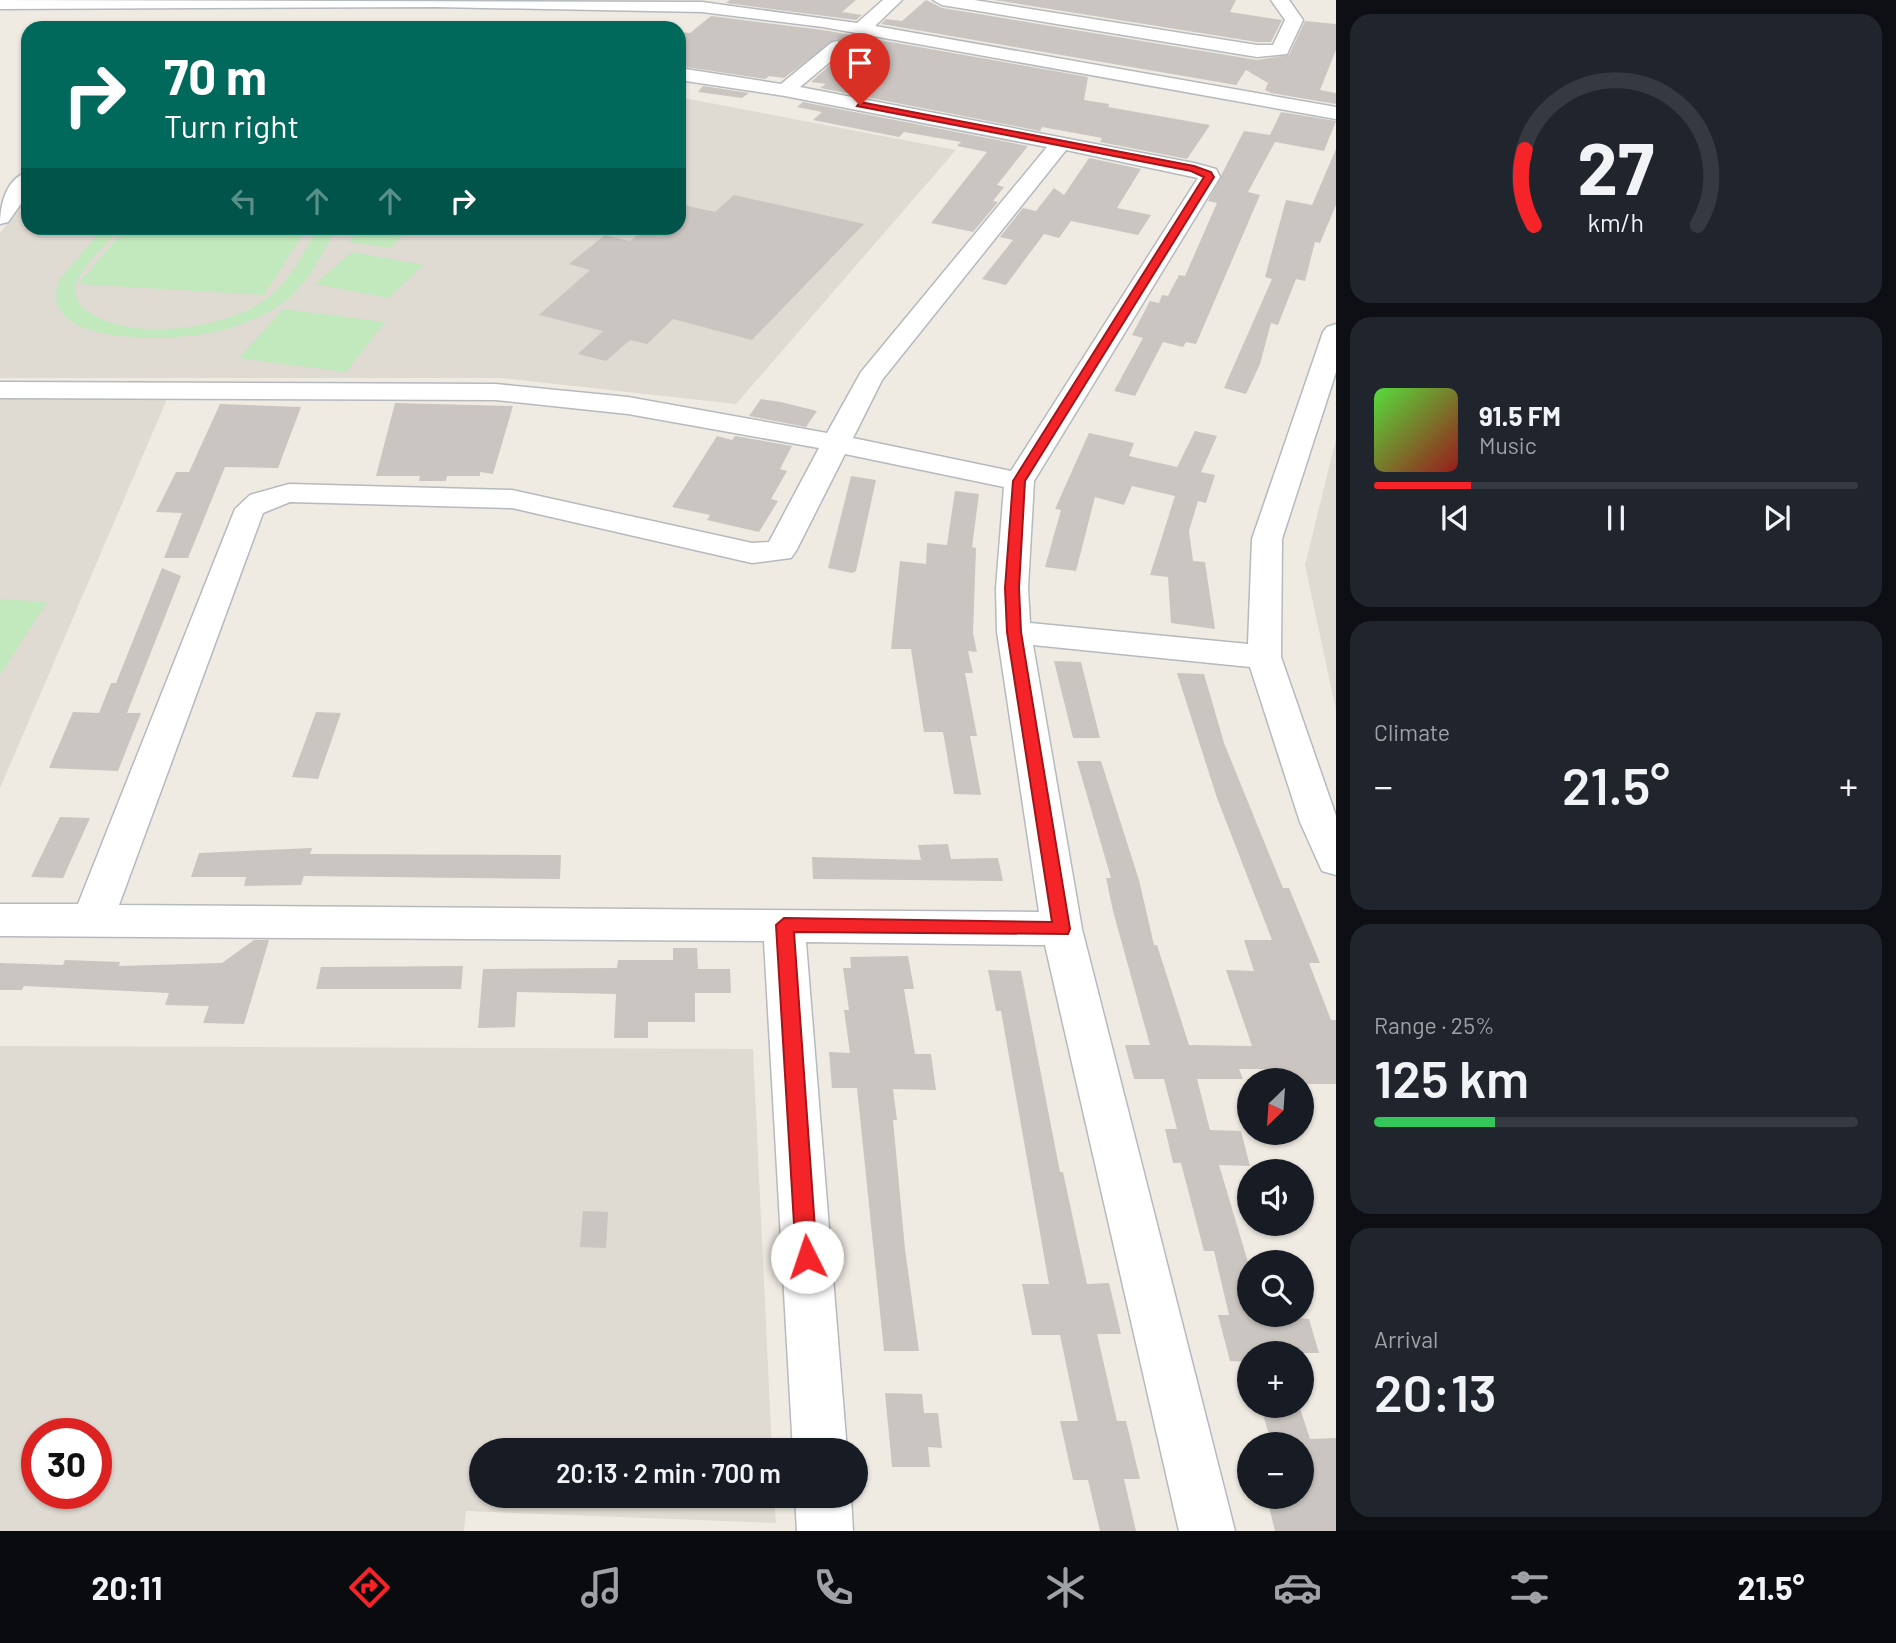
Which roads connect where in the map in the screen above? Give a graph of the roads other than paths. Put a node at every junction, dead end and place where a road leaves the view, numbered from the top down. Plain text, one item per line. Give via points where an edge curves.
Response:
1 (893, 0) edge
2 (942, 0) edge
3 (1280, 0) edge
4 (437, 1) edge
5 (0, 4) edge
6 (862, 28) junction
7 (810, 43) dead end
8 (686, 75) edge
9 (785, 90) junction
10 (1336, 113) edge
11 (1059, 145) junction
12 (21, 188) edge
13 (0, 217) edge
14 (1336, 332) edge
15 (0, 390) edge
16 (833, 445) junction
17 (1019, 481) junction
18 (1014, 632) junction
19 (1264, 657) junction
20 (1336, 860) edge
21 (93, 919) junction
22 (0, 920) edge
23 (784, 925) junction
24 (1062, 929) junction
25 (819, 1438) edge
26 (824, 1508) edge
27 (825, 1531) edge
28 (1207, 1531) edge

1 - 6 street
2 - 3 street via 1257,51 1280,50 1294,20
4 - 5 street
4 - 6 street via 702,7
6 - 10 street
7 - 9 street via 844,48
8 - 9 street
9 - 11 street
11 - 16 street via 870,378
11 - 17 street via 1201,171 1209,177
12 - 13 street
14 - 19 street via 1267,539
15 - 16 street via 518,394 622,403
16 - 17 street
16 - 21 street via 780,551 769,553 751,553 512,499 289,494 261,501 250,509
17 - 18 street
18 - 19 street
18 - 24 street
19 - 20 street
21 - 22 street
21 - 23 street
23 - 24 street
23 - 25 street
24 - 28 street
26 - 27 street

